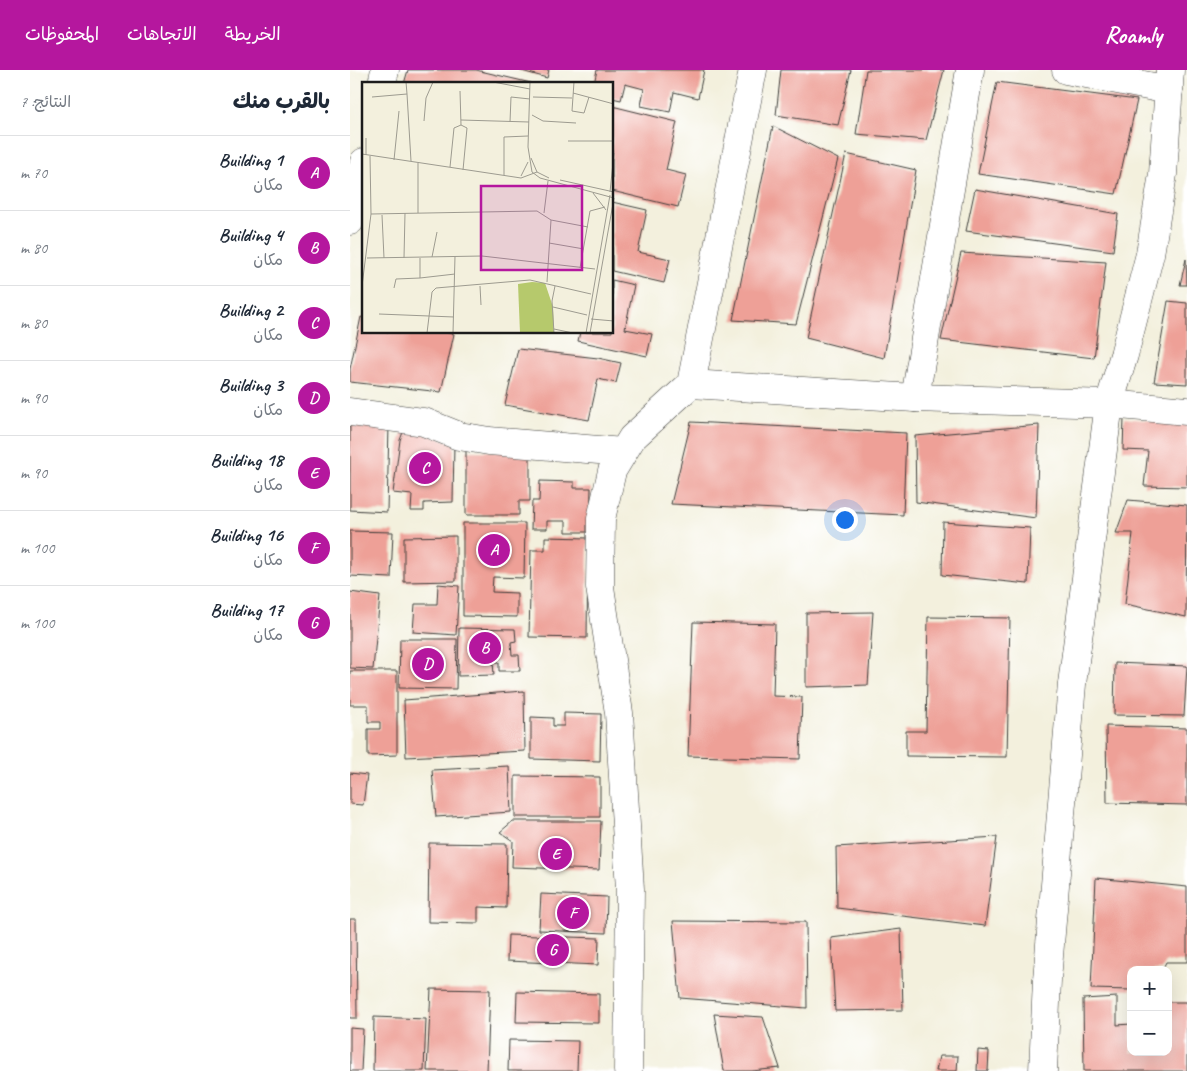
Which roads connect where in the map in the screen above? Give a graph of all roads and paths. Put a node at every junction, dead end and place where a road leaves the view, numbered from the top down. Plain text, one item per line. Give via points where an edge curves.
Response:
1 (753, 70) edge
2 (970, 70) edge
3 (1066, 70) edge
4 (1169, 80) edge
5 (362, 170) edge
6 (350, 221) edge
7 (691, 384) junction
8 (914, 398) junction
9 (1109, 404) junction
10 (1187, 411) edge
11 (350, 412) edge
12 (624, 452) junction
13 (628, 1071) edge
14 (1043, 1071) edge

1 - 7 street
2 - 8 street
3 - 4 street
4 - 9 street via 1163,174 1150,254
5 - 6 street
7 - 8 street
7 - 12 street via 632,438
8 - 9 street
9 - 10 street
9 - 14 street via 1072,684 1047,980
11 - 12 street via 424,422 459,436 489,441
12 - 13 street via 612,471 601,519 600,587 618,713 630,889

